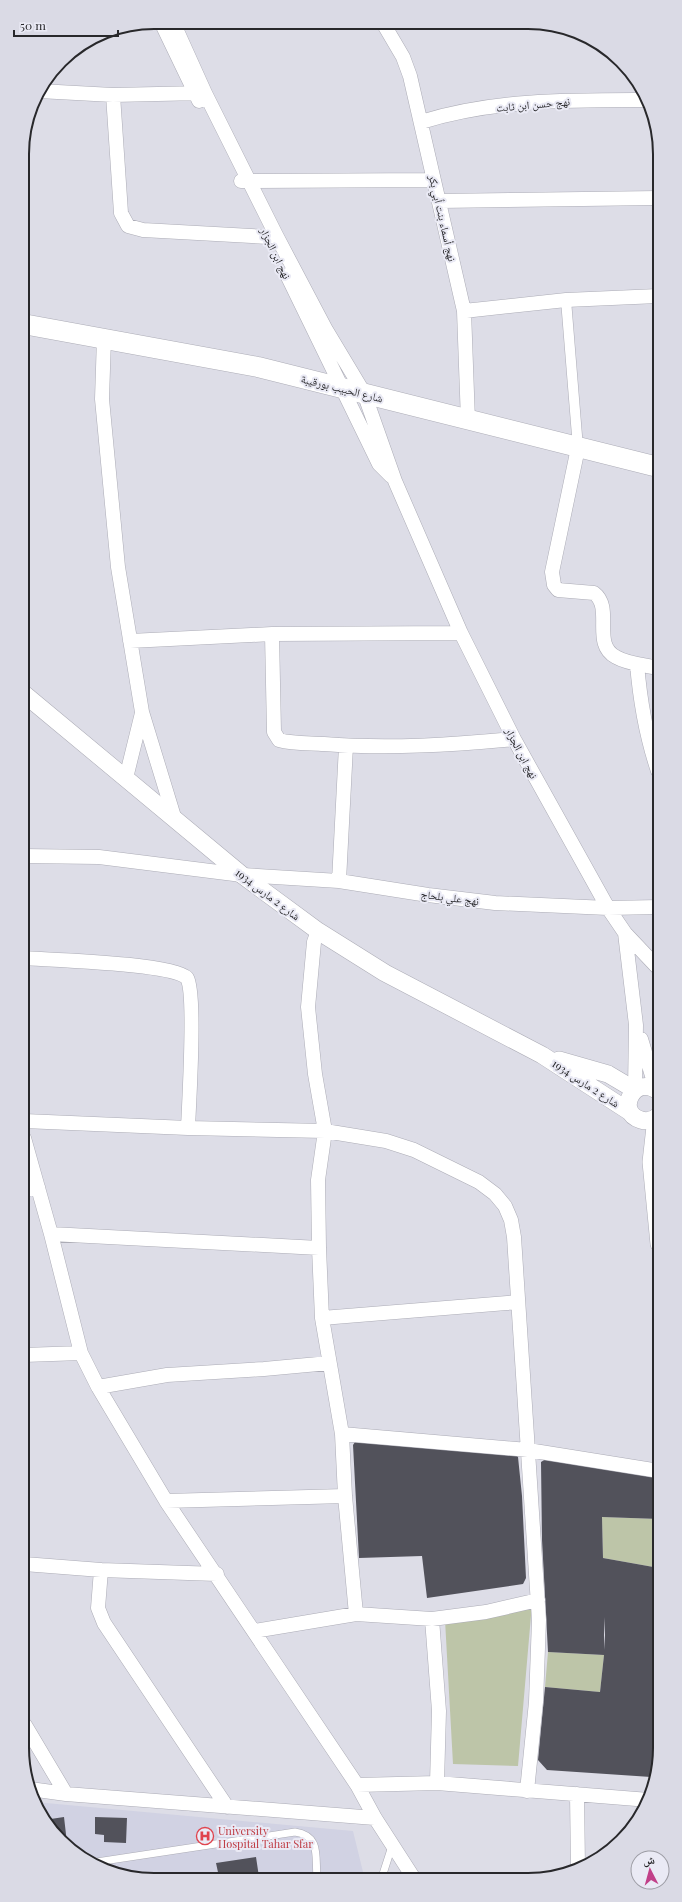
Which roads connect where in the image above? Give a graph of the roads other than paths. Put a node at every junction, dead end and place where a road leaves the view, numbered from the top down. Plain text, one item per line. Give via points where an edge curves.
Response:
1 (165, 29) edge
2 (176, 29) edge
3 (386, 29) edge
4 (46, 91) edge
5 (200, 94) junction
6 (113, 96) junction
7 (640, 100) edge
8 (421, 122) junction
9 (434, 180) junction
10 (244, 181) junction
11 (653, 198) edge
12 (439, 201) junction
13 (272, 236) junction
14 (653, 296) edge
15 (566, 300) junction
16 (464, 310) junction
17 (29, 325) edge
18 (104, 338) junction
19 (340, 386) junction
20 (364, 393) junction
21 (468, 421) junction
22 (578, 448) junction
23 (653, 466) edge
24 (395, 481) junction
25 (462, 633) junction
26 (272, 634) junction
27 (130, 641) junction
28 (637, 664) junction
29 (653, 667) edge
30 (29, 698) edge
31 (142, 712) junction
32 (514, 739) junction
33 (346, 746) junction
34 (653, 755) edge
35 (126, 778) junction
36 (175, 820) junction
37 (29, 856) edge
38 (242, 876) junction
39 (339, 880) junction
40 (653, 907) edge
41 (608, 908) junction
42 (318, 931) junction
43 (625, 933) junction
44 (29, 958) edge
45 (653, 963) edge
46 (636, 1025) junction
47 (542, 1054) junction
48 (653, 1078) edge
49 (653, 1089) edge
50 (635, 1090) junction
51 (633, 1115) junction
52 (653, 1119) edge
53 (29, 1122) edge
54 (188, 1128) junction
55 (325, 1130) junction
56 (653, 1149) edge
57 (29, 1156) edge
58 (651, 1162) junction
59 (653, 1182) edge
60 (38, 1188) junction
61 (29, 1189) edge
62 (51, 1234) junction
63 (319, 1248) junction
64 (518, 1302) junction
65 (322, 1318) junction
66 (81, 1353) junction
67 (29, 1355) edge
68 (329, 1363) junction
69 (98, 1387) junction
70 (342, 1434) junction
71 (528, 1450) junction
72 (653, 1470) edge
73 (345, 1496) junction
74 (166, 1501) junction
75 (29, 1564) edge
76 (101, 1570) junction
77 (217, 1574) junction
78 (538, 1600) junction
79 (356, 1614) junction
80 (432, 1620) junction
81 (254, 1631) junction
82 (29, 1733) edge
83 (437, 1783) junction
84 (357, 1784) junction
85 (37, 1790) edge
86 (528, 1791) junction
87 (66, 1794) junction
88 (577, 1794) junction
89 (642, 1799) edge
90 (227, 1807) junction
91 (375, 1818) junction
92 (392, 1845) junction
93 (102, 1861) edge
94 (578, 1862) edge
95 (317, 1873) edge
96 (384, 1873) edge
97 (410, 1873) edge

1 - 5 street, نهج ابن الجزار
2 - 5 street, نهج ابن الجزار
3 - 8 street, نهج أسماء بنت أبي بكر via 403,57
4 - 6 street
5 - 6 street
5 - 10 street, نهج ابن الجزار
6 - 13 street via 121,213 128,226 143,230
7 - 8 street, نهج حسن ابن ثابت via 562,100 484,108 443,115
8 - 9 street, نهج أسماء بنت أبي بكر
9 - 10 street
9 - 12 street, نهج أسماء بنت أبي بكر
10 - 13 street, نهج ابن الجزار
11 - 12 street
12 - 16 street, نهج أسماء بنت أبي بكر
13 - 19 street, نهج ابن الجزار
13 - 20 street, نهج ابن الجزار
14 - 15 street
15 - 16 street
15 - 22 street
16 - 21 street, نهج أسماء بنت أبي بكر
17 - 18 main road, شارع الحبيب بورقيبة
18 - 19 main road, شارع الحبيب بورقيبة via 258,367
18 - 27 street via 102,399 107,459 118,567
19 - 20 main road, شارع الحبيب بورقيبة
19 - 24 street, نهج ابن الجزار via 379,464
20 - 21 main road, شارع الحبيب بورقيبة
20 - 24 street, نهج ابن الجزار
21 - 22 main road, شارع الحبيب بورقيبة
22 - 23 main road, شارع الحبيب بورقيبة
22 - 28 street via 552,572 554,585 558,590 594,593 598,596 602,604 604,641 608,650 616,657
24 - 25 street, نهج ابن الجزار
25 - 26 street
25 - 32 street, نهج ابن الجزار
26 - 27 street
26 - 33 street via 276,737 284,741
27 - 31 street
28 - 29 street
28 - 34 street via 640,701
30 - 35 street, شارع 2 مارس 1934
31 - 35 street
31 - 36 street
32 - 33 street via 445,746
32 - 41 street, نهج ابن الجزار
33 - 39 street
35 - 36 street, شارع 2 مارس 1934
36 - 38 street, شارع 2 مارس 1934
37 - 38 street, نهج علي بلحاج via 99,856
38 - 39 street, نهج علي بلحاج
38 - 42 street, شارع 2 مارس 1934
39 - 41 street, نهج علي بلحاج via 428,895 495,902
40 - 41 street, نهج علي بلحاج
41 - 43 street, نهج ابن الجزار
42 - 47 street, شارع 2 مارس 1934 via 385,973
42 - 55 street via 314,942 308,1008 315,1074
43 - 45 street
43 - 46 street, نهج ابن الجزار
44 - 54 street via 141,966 175,971 187,978 191,987
46 - 48 street
46 - 50 street
47 - 50 street, شارع 2 مارس 1934 via 608,1074
47 - 51 street, شارع 2 مارس 1934
49 - 50 street via 645,1086
50 - 51 street via 629,1100
51 - 52 street via 646,1121
51 - 58 street
53 - 54 street
54 - 55 street
55 - 63 street via 318,1180
55 - 64 street via 386,1141 414,1150 479,1182 495,1194 505,1206 511,1220
56 - 58 street
57 - 60 street
58 - 59 street
60 - 61 street
60 - 62 street
62 - 63 street
62 - 66 street
63 - 65 street
64 - 65 street
64 - 71 street
65 - 68 street
66 - 67 street
66 - 69 street
68 - 69 street via 167,1375
68 - 70 street
69 - 74 street
70 - 71 street
70 - 73 street
71 - 72 street
71 - 78 street
73 - 74 street
73 - 79 street
74 - 77 street
75 - 76 street
76 - 77 street
76 - 90 street via 98,1608 104,1622
77 - 81 street
78 - 80 street via 486,1612
78 - 86 street via 539,1651
79 - 80 street
79 - 81 street
80 - 83 street via 439,1711
81 - 84 street
82 - 87 street
83 - 84 street
83 - 86 street
84 - 91 street
85 - 87 street
86 - 88 street
87 - 90 street
88 - 89 street
88 - 94 street
90 - 91 street
91 - 92 street
92 - 96 lane
92 - 97 street
93 - 95 lane via 295,1832 304,1833 314,1843

